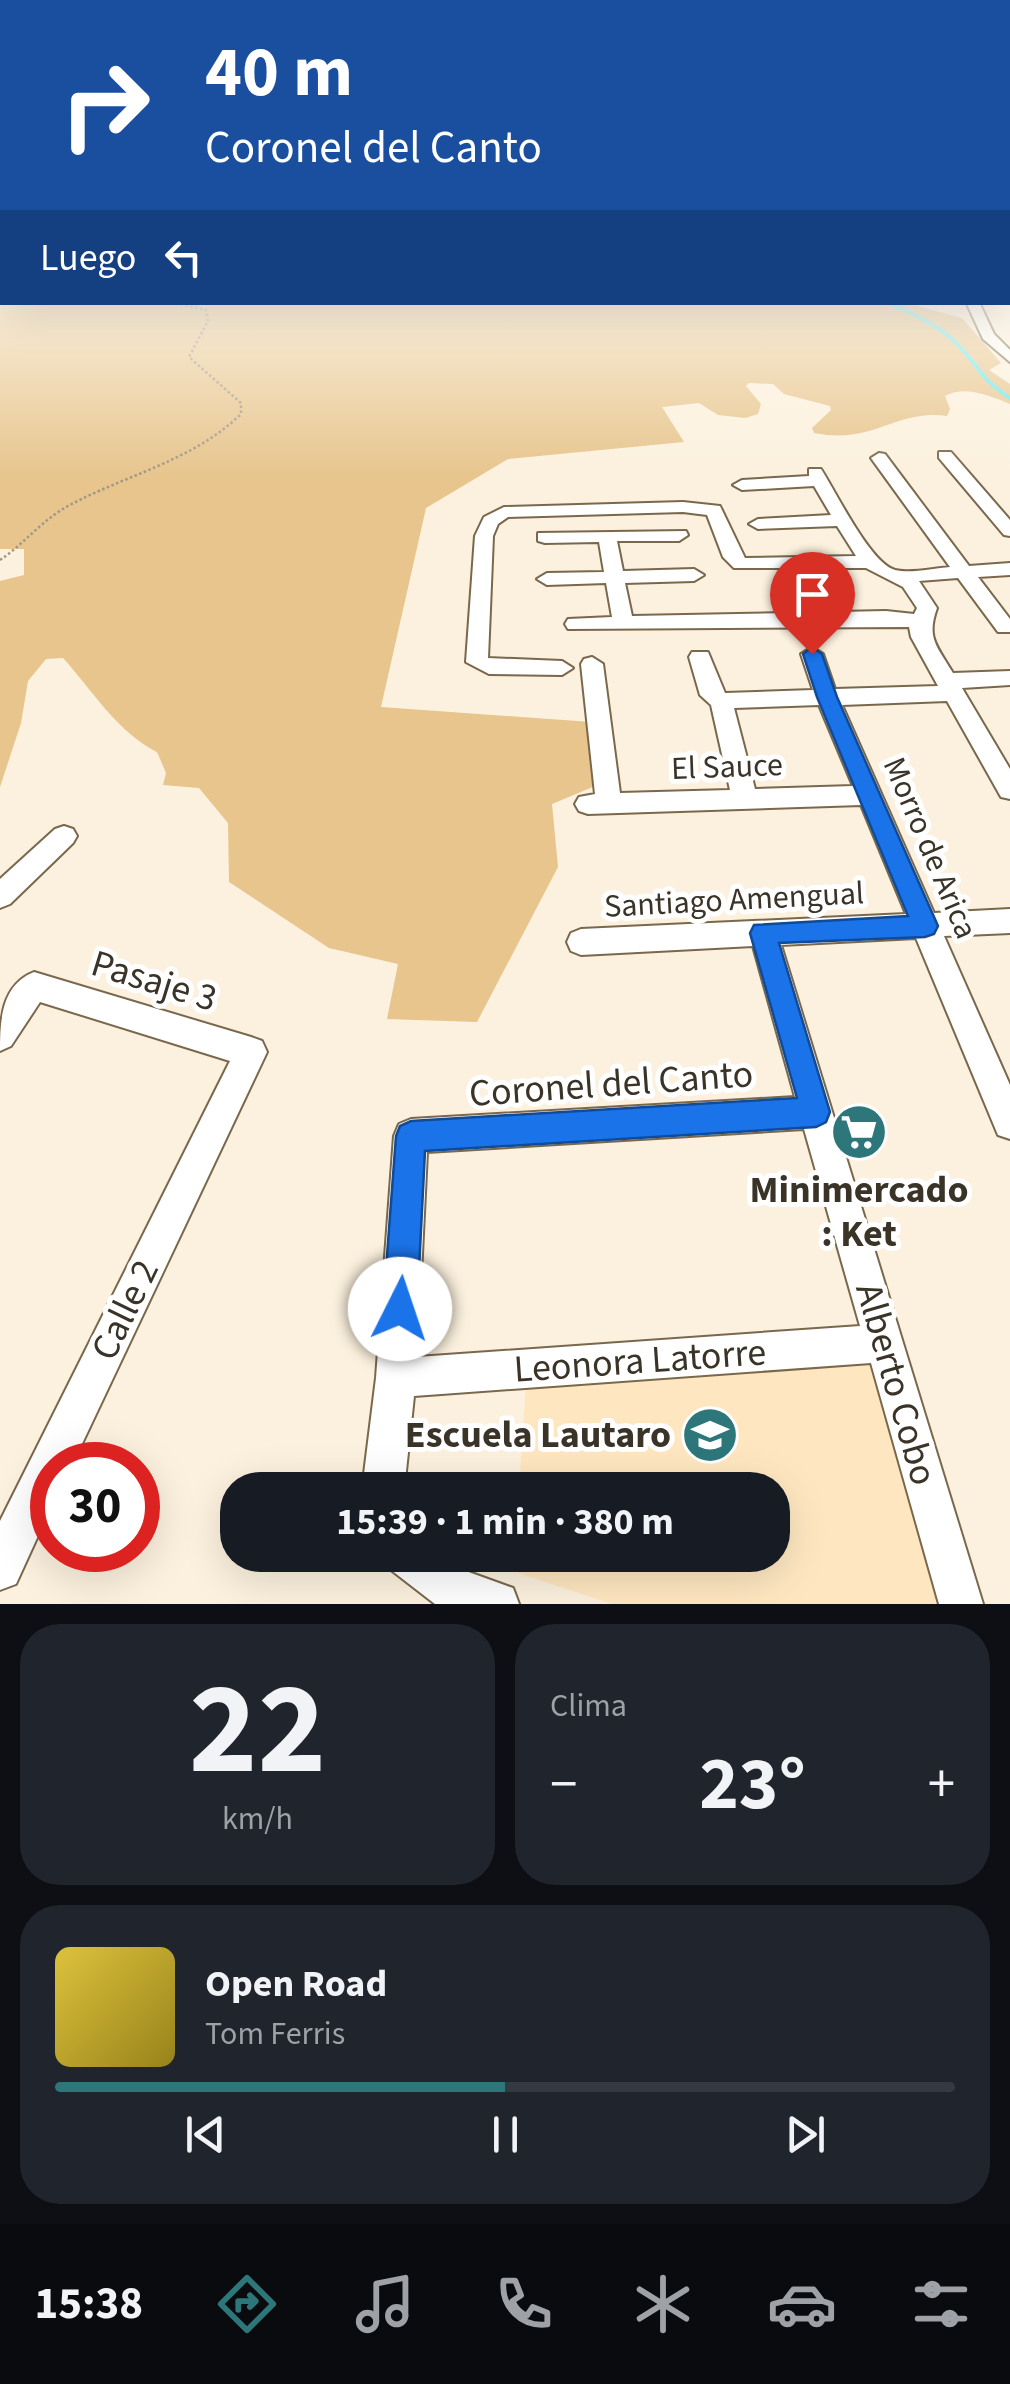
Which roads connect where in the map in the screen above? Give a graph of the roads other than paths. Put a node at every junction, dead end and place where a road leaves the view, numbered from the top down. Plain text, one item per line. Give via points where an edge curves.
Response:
1 (984, 327) edge
2 (1010, 358) edge
3 (945, 455) dead end
4 (879, 458) dead end
5 (742, 485) dead end
6 (845, 520) junction
7 (758, 524) dead end
8 (1010, 532) edge
9 (679, 535) dead end
10 (607, 536) junction
11 (544, 537) dead end
12 (872, 562) junction
13 (1010, 569) edge
14 (964, 572) junction
15 (694, 575) dead end
16 (900, 576) junction
17 (614, 577) junction
18 (547, 578) dead end
19 (922, 622) junction
20 (624, 623) junction
21 (574, 624) dead end
22 (1005, 627) dead end
23 (812, 654) dead end
24 (700, 656) dead end
25 (592, 664) dead end
26 (562, 668) dead end
27 (1010, 678) edge
28 (950, 687) junction
29 (827, 697) junction
30 (722, 701) junction
31 (1010, 790) edge
32 (869, 795) junction
33 (745, 799) junction
34 (64, 836) dead end
35 (0, 896) edge
36 (1010, 921) edge
37 (925, 926) junction
38 (763, 933) junction
39 (581, 942) dead end
40 (3, 1028) edge
41 (251, 1052) joint
42 (816, 1112) junction
43 (1010, 1123) edge
44 (884, 1344) junction
45 (396, 1378) junction
46 (385, 1472) edge
47 (0, 1567) edge
48 (429, 1572) edge
49 (497, 1604) edge
50 (960, 1604) edge

1 - 2 street
3 - 8 street
4 - 14 street
5 - 6 street via 818,477
6 - 7 street
6 - 12 street
9 - 10 street
10 - 11 street
10 - 17 street
12 - 16 street
12 - 26 street via 742,564 732,557 714,510 518,510 494,518 484,536 477,662
13 - 14 street
14 - 16 street
14 - 22 street
15 - 17 street
16 - 19 street via 925,601
17 - 18 street
17 - 20 street
19 - 20 street
19 - 28 street via 921,637
20 - 21 street
23 - 29 street, Morro de Arica
24 - 30 street via 711,696
25 - 33 street, El Sauce via 599,804
27 - 28 street
28 - 29 street
28 - 31 street
29 - 30 street
29 - 32 street, Morro de Arica
30 - 33 street
32 - 33 street, El Sauce
32 - 37 street, Morro de Arica
34 - 35 street
36 - 37 street, Santiago Amengual
37 - 38 street, Santiago Amengual
37 - 43 street, Morro de Arica
38 - 39 street, Santiago Amengual
38 - 42 street, Alberto Cobo
40 - 41 street, Pasaje 3 via 34,986
41 - 47 street, Calle 2
42 - 44 street, Alberto Cobo
42 - 45 street, Coronel del Canto via 411,1136
44 - 45 street, Leonora Latorre
44 - 50 street, Alberto Cobo
45 - 46 street
48 - 49 street via 450,1588

